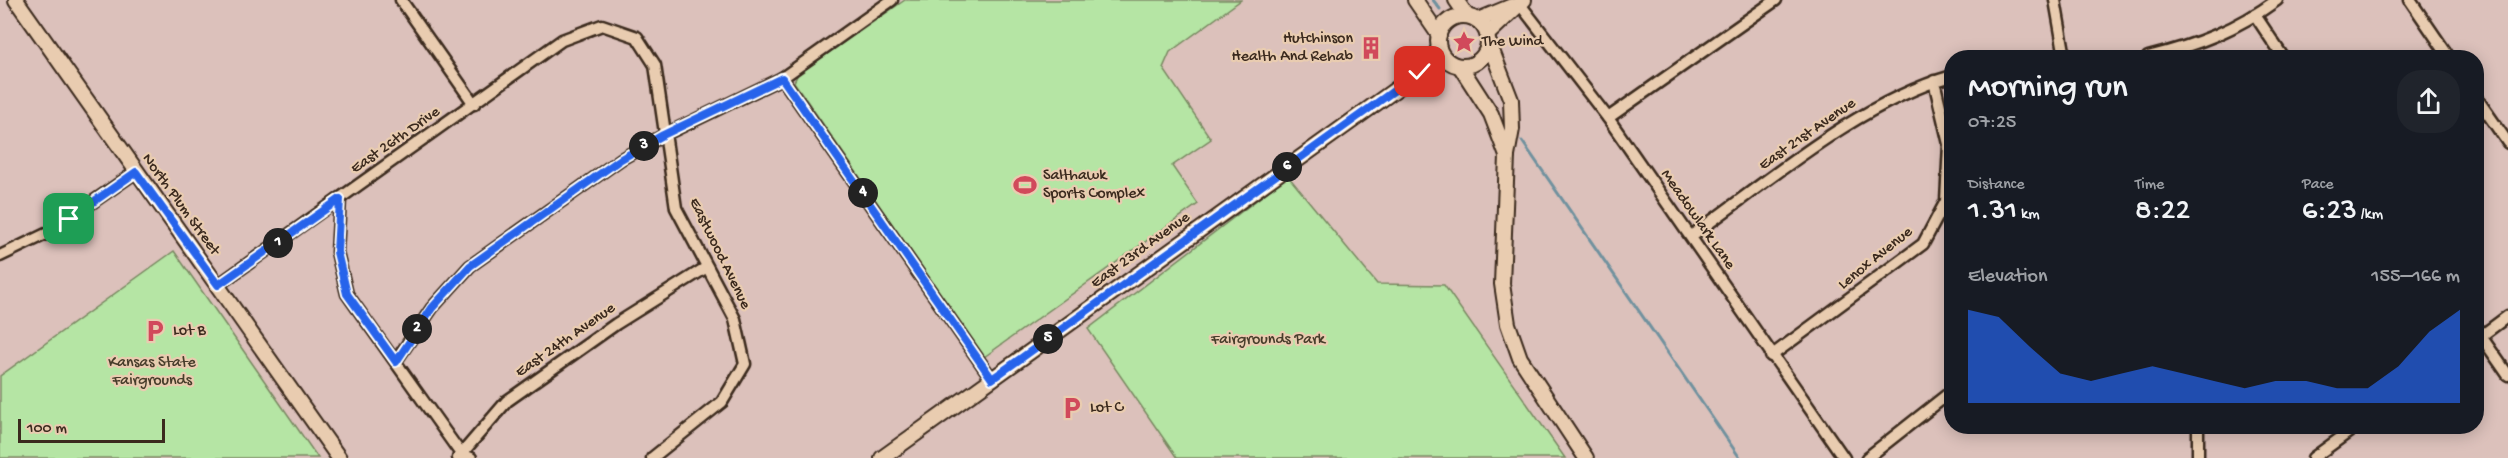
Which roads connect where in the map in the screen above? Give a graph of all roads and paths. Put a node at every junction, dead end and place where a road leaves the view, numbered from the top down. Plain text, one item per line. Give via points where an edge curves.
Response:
1 (16, 0) edge
2 (400, 0) edge
3 (892, 0) edge
4 (1415, 0) edge
5 (1456, 0) edge
6 (1776, 0) edge
7 (2055, 0) edge
8 (2277, 0) edge
9 (2410, 0) edge
10 (1521, 2) edge
11 (2255, 15) junction
12 (1473, 18) junction
13 (1488, 39) junction
14 (1439, 42) junction
15 (2064, 50) edge
16 (2175, 50) edge
17 (2278, 50) edge
18 (2444, 50) edge
19 (1457, 65) junction
20 (1420, 72) junction
21 (782, 78) junction
22 (1944, 78) edge
23 (1934, 81) junction
24 (474, 104) junction
25 (2484, 108) edge
26 (1608, 118) junction
27 (1944, 123) edge
28 (663, 135) junction
29 (2508, 143) edge
30 (1507, 156) junction
31 (136, 172) junction
32 (340, 199) junction
33 (1944, 205) edge
34 (1691, 236) junction
35 (0, 256) edge
36 (707, 267) junction
37 (218, 285) junction
38 (2508, 316) edge
39 (2484, 331) edge
40 (2484, 343) edge
41 (1771, 357) junction
42 (396, 362) junction
43 (2508, 375) edge
44 (992, 379) junction
45 (1944, 397) edge
46 (2198, 434) edge
47 (2346, 434) edge
48 (463, 457) edge
49 (339, 458) edge
50 (652, 458) edge
51 (882, 458) edge
52 (1586, 458) edge
53 (1844, 458) edge
54 (1868, 458) edge
55 (2198, 458) edge
56 (2313, 458) edge

1 - 31 street, North Plum Street
2 - 24 street
3 - 21 street
4 - 14 street
5 - 12 street
6 - 26 street
7 - 15 street
8 - 11 street
9 - 18 street
10 - 12 street
10 - 13 street
10 - 26 street, Meadowlark Lane
11 - 16 street via 2195,45
11 - 17 street
12 - 13 street
12 - 14 street via 1459,16 1446,22
13 - 19 street via 1479,61
13 - 30 street via 1511,100 1512,129
14 - 19 street via 1445,58
14 - 20 street, East 23rd Avenue
19 - 20 street, East 23rd Avenue
19 - 30 street via 1491,114
20 - 44 street, East 23rd Avenue
21 - 28 street
21 - 44 street
22 - 23 street, East 21st Avenue
23 - 27 street, Lenox Avenue
23 - 34 street, East 21st Avenue via 1862,115
24 - 28 street, Eastwood Avenue via 562,40 602,25 637,37 655,65
24 - 32 street, East 26th Drive
25 - 29 street
26 - 34 street, Meadowlark Lane
28 - 36 street, Eastwood Avenue via 676,208
28 - 42 street via 621,159 470,266 432,308
30 - 52 street via 1502,284 1508,324 1520,358
31 - 35 street via 48,232
31 - 37 street, North Plum Street
32 - 37 street, East 26th Drive
32 - 42 street via 337,252 347,294
33 - 41 street, Lenox Avenue via 1923,244
34 - 41 street, Meadowlark Lane
36 - 48 street, East 24th Avenue via 616,324 507,401
36 - 50 street, Eastwood Avenue via 735,319 745,363 722,402
37 - 49 street, North Plum Street
38 - 39 street
40 - 43 street
41 - 53 street, Meadowlark Lane
42 - 48 street
44 - 51 street, East 23rd Avenue
45 - 54 street
46 - 55 street
47 - 56 street

